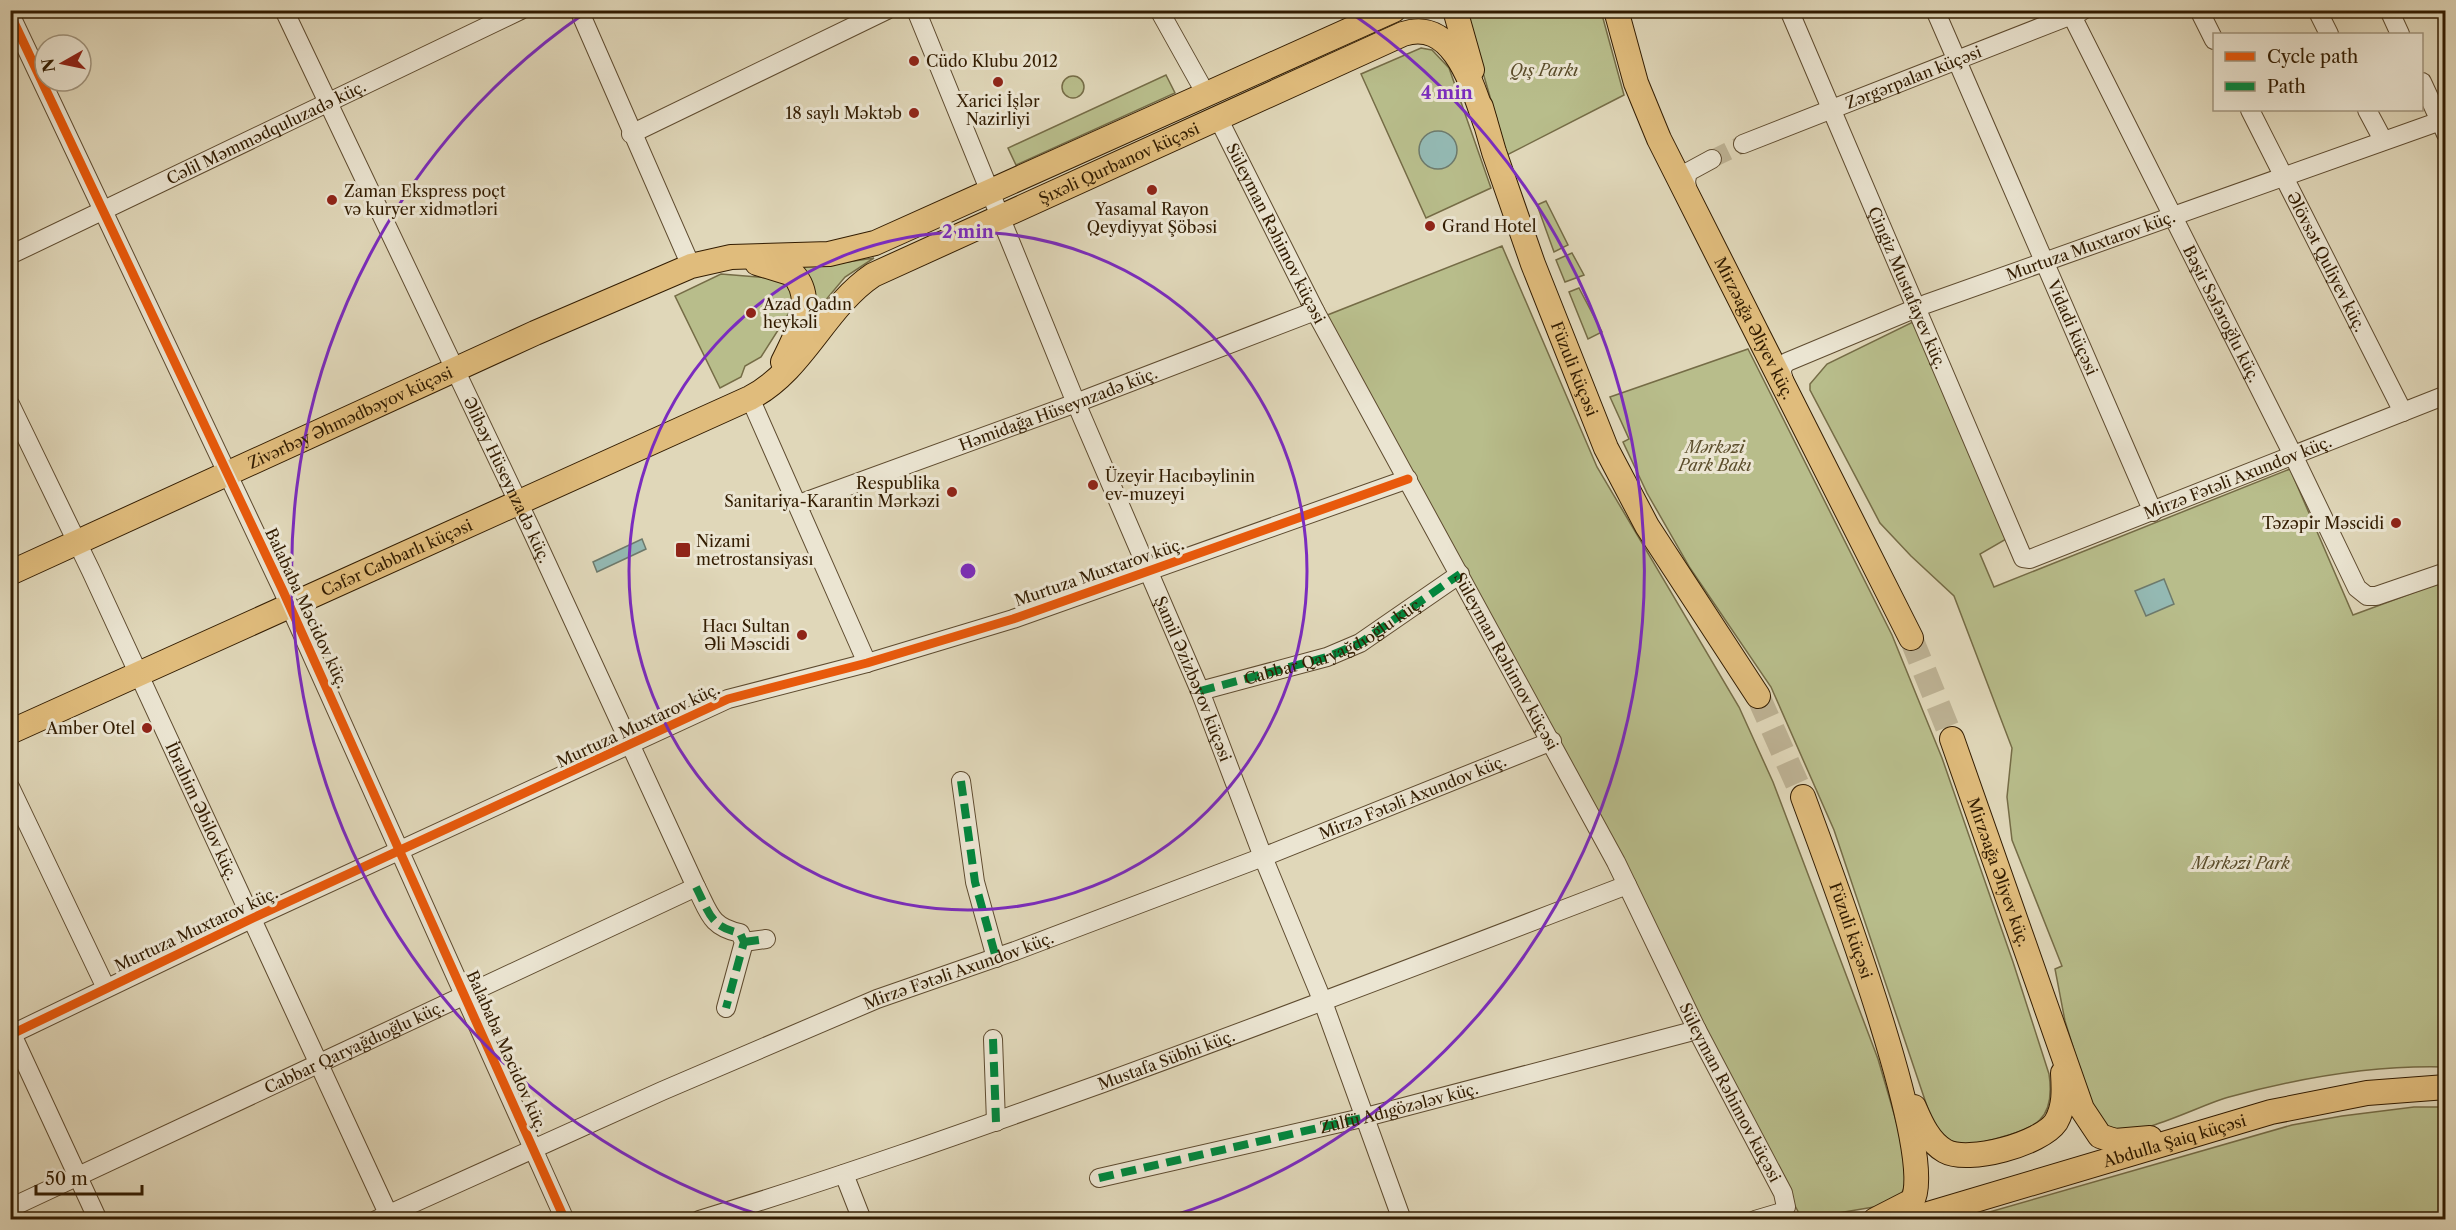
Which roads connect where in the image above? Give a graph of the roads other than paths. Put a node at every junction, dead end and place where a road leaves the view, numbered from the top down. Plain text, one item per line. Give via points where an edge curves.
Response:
1 (284, 10) edge
2 (521, 10) edge
3 (579, 10) edge
4 (887, 10) edge
5 (916, 10) edge
6 (1158, 10) edge
7 (1394, 10) edge
8 (1455, 10) edge
9 (1616, 10) edge
10 (1789, 10) edge
11 (1935, 10) edge
12 (2199, 10) edge
13 (2317, 10) edge
14 (2390, 10) edge
15 (2074, 12) edge
16 (10, 14) edge
17 (2328, 33) edge
18 (2400, 33) edge
19 (2213, 38) edge
20 (1958, 59) junction
21 (2423, 86) edge
22 (1207, 96) junction
23 (329, 104) junction
24 (1831, 109) junction
25 (2251, 111) edge
26 (2368, 111) edge
27 (1218, 118) junction
28 (1485, 122) junction
29 (2444, 125) edge
30 (631, 134) junction
31 (2383, 140) junction
32 (1743, 144) tunnel mouth
33 (1712, 159) tunnel mouth
34 (2284, 176) junction
35 (990, 191) junction
36 (1693, 207) junction
37 (104, 210) junction
38 (1000, 216) junction
39 (2172, 217) junction
40 (10, 255) edge
41 (719, 259) junction
42 (2045, 263) junction
43 (691, 266) junction
44 (1916, 308) junction
45 (1315, 311) junction
46 (454, 370) junction
47 (771, 385) junction
48 (2445, 395) edge
49 (750, 398) junction
50 (1076, 403) junction
51 (10, 404) edge
52 (1794, 408) junction
53 (2403, 412) junction
54 (2294, 457) junction
55 (228, 473) junction
56 (1407, 479) junction
57 (518, 503) junction
58 (799, 504) junction
59 (2153, 512) junction
60 (77, 542) junction
61 (2030, 559) joint
62 (1150, 571) junction
63 (2445, 572) edge
64 (10, 573) edge
65 (1460, 574) junction
66 (289, 606) junction
67 (1911, 638) tunnel mouth
68 (867, 663) junction
69 (138, 674) junction
70 (1200, 691) junction
71 (1758, 696) tunnel mouth
72 (10, 732) edge
73 (1952, 739) tunnel mouth
74 (1552, 741) junction
75 (631, 744) junction
76 (961, 781) dead end
77 (10, 787) edge
78 (1803, 797) tunnel mouth
79 (399, 850) junction
80 (1263, 857) junction
81 (1627, 885) junction
82 (696, 887) junction
83 (253, 918) junction
84 (766, 939) dead end
85 (744, 942) junction
86 (996, 958) junction
87 (106, 988) junction
88 (465, 994) junction
89 (1323, 1002) junction
90 (2047, 1006) junction
91 (726, 1008) dead end
92 (1697, 1030) junction
93 (11, 1033) edge
94 (993, 1039) dead end
95 (319, 1064) junction
96 (1896, 1066) junction
97 (2445, 1087) edge
98 (1366, 1117) junction
99 (996, 1122) junction
100 (2218, 1127) junction
101 (534, 1148) junction
102 (844, 1174) junction
103 (78, 1178) junction
104 (1099, 1178) dead end
105 (10, 1209) edge
106 (385, 1218) edge
107 (98, 1220) edge
108 (566, 1220) edge
109 (699, 1220) edge
110 (862, 1220) edge
111 (1402, 1220) edge
112 (1755, 1220) edge
113 (1875, 1220) edge
114 (1908, 1220) edge

1 - 23 street, Əlibəy Hüseynzadə küç.
2 - 23 street, Cəlil Məmmədquluzadə küç.
3 - 30 street
4 - 30 street
5 - 35 street, Şamil Əzizbəyov küçəsi
6 - 22 street
7 - 22 main road, Şıxəli Qurbanov küçəsi
8 - 28 main road, Füzuli küçəsi
9 - 36 main road, Mirzəağa Əliyev küç. via 1642,100
10 - 24 street, Çingiz Mustafayev küç.
11 - 20 street, Vidadi küçəsi
12 - 19 street
13 - 17 street
14 - 18 street
15 - 20 street, Zərgərpalan küçəsi
15 - 39 street, Bəşir Səfəroğlu küç.
16 - 37 street, Balababa Məcidov küç.
20 - 24 street, Zərgərpalan küçəsi
20 - 42 street, Vidadi küçəsi
21 - 29 street
22 - 35 main road, Şıxəli Qurbanov küçəsi
23 - 37 street, Cəlil Məmmədquluzadə küç.
23 - 46 street, Əlibəy Hüseynzadə küç.
24 - 32 street, Zərgərpalan küçəsi
24 - 44 street, Çingiz Mustafayev küç.
25 - 34 street, Əlövsət Quliyev küç.
26 - 31 street
27 - 28 main road, Şıxəli Qurbanov küçəsi via 1403,34 1417,32 1439,39 1457,55
27 - 38 main road, Şıxəli Qurbanov küçəsi
27 - 45 street, Süleyman Rəhimov küçəsi
28 - 71 main road, Füzuli küçəsi via 1533,264 1606,448 1647,526
29 - 31 street, Murtuza Muxtarov küç.
30 - 43 street
31 - 34 street, Murtuza Muxtarov küç.
33 - 36 street via 1687,174
34 - 39 street, Murtuza Muxtarov küç.
34 - 53 street, Əlövsət Quliyev küç.
35 - 38 street, Şamil Əzizbəyov küçəsi
35 - 41 main road, Şıxəli Qurbanov küçəsi via 861,247 813,255
36 - 52 main road, Mirzəağa Əliyev küç.
37 - 40 street, Cəlil Məmmədquluzadə küç.
37 - 55 street, Balababa Məcidov küç.
38 - 47 main road, Şıxəli Qurbanov küçəsi via 895,264 857,286
38 - 50 street, Şamil Əzizbəyov küçəsi
39 - 42 street, Murtuza Muxtarov küç.
39 - 54 street, Bəşir Səfəroğlu küç.
41 - 43 main road, Zivərbəy Əhmədbəyov küçəsi
41 - 47 main road via 774,266 793,274 802,285 802,316
42 - 44 street, Murtuza Muxtarov küç.
42 - 59 street, Vidadi küçəsi
43 - 46 main road, Zivərbəy Əhmədbəyov küçəsi
44 - 52 street, Murtuza Muxtarov küç. via 1783,364 1781,374
44 - 61 street, Çingiz Mustafayev küç. via 2018,551 2023,558
45 - 50 street, Həmidağa Hüseynzadə küç.
45 - 56 street, Süleyman Rəhimov küçəsi
46 - 55 main road, Zivərbəy Əhmədbəyov küçəsi
46 - 57 street, Əlibəy Hüseynzadə küç.
47 - 49 main road, Şıxəli Qurbanov küçəsi
48 - 53 street, Mirzə Fətəli Axundov küç.
49 - 57 main road, Cəfər Cabbarlı küçəsi
49 - 58 street
50 - 58 street, Həmidağa Hüseynzadə küç.
50 - 62 street, Şamil Əzizbəyov küçəsi
51 - 60 street, İbrahim Əbilov küç.
52 - 67 main road, Mirzəağa Əliyev küç.
53 - 54 street, Mirzə Fətəli Axundov küç.
54 - 59 street, Mirzə Fətəli Axundov küç.
54 - 63 street, Bəşir Səfəroğlu küç. via 2357,588 2367,596
55 - 60 main road, Zivərbəy Əhmədbəyov küçəsi
55 - 66 street, Balababa Məcidov küç.
56 - 62 street, Murtuza Muxtarov küç.
56 - 65 street, Süleyman Rəhimov küçəsi
57 - 66 main road, Cəfər Cabbarlı küçəsi
57 - 75 street, Əlibəy Hüseynzadə küç.
58 - 68 street
59 - 61 street, Mirzə Fətəli Axundov küç.
60 - 64 main road, Zivərbəy Əhmədbəyov küçəsi
60 - 69 street, İbrahim Əbilov küç.
62 - 68 street, Murtuza Muxtarov küç.
62 - 70 street, Şamil Əzizbəyov küçəsi
65 - 70 street, Cabbar Qaryağdıoğlu küç. via 1360,643 1327,657
65 - 74 street, Süleyman Rəhimov küçəsi
66 - 69 main road, Cəfər Cabbarlı küçəsi
66 - 79 street, Balababa Məcidov küç.
68 - 75 street, Murtuza Muxtarov küç. via 728,699
69 - 72 main road, Cəfər Cabbarlı küçəsi
69 - 83 street, İbrahim Əbilov küç.
70 - 80 street, Şamil Əzizbəyov küçəsi
73 - 90 main road, Mirzəağa Əliyev küç.
74 - 80 street, Mirzə Fətəli Axundov küç.
74 - 81 street, Süleyman Rəhimov küçəsi
75 - 79 street, Murtuza Muxtarov küç.
75 - 82 street, Əlibəy Hüseynzadə küç.
76 - 86 street via 975,882
77 - 87 street
78 - 96 main road, Füzuli küçəsi
79 - 83 street, Murtuza Muxtarov küç.
79 - 88 street, Balababa Məcidov küç.
80 - 86 street, Mirzə Fətəli Axundov küç.
80 - 89 street, Şamil Əzizbəyov küçəsi
81 - 89 street, Mustafa Sübhi küç.
81 - 92 street, Süleyman Rəhimov küçəsi
82 - 85 street, Əlibəy Hüseynzadə küç. via 715,922 721,928 740,933
82 - 88 street, Cabbar Qaryağdıoğlu küç.
83 - 87 street, Murtuza Muxtarov küç.
83 - 95 street, İbrahim Əbilov küç.
84 - 85 street
85 - 91 street
86 - 101 street, Mirzə Fətəli Axundov küç. via 867,1004
87 - 93 street, Murtuza Muxtarov küç.
88 - 95 street, Cabbar Qaryağdıoğlu küç.
88 - 101 street, Balababa Məcidov küç.
89 - 98 street, Şamil Əzizbəyov küçəsi
89 - 99 street, Mustafa Sübhi küç.
90 - 96 main road via 2063,1072 2064,1093 2056,1122 2035,1138 1984,1154 1962,1156 1947,1152 1925,1131
90 - 100 main road via 2082,1109 2100,1136 2115,1141 2134,1140
92 - 98 street, Zülfü Adıgözələv küç.
92 - 112 street, Süleyman Rəhimov küçəsi via 1783,1193 1786,1208 1782,1212
93 - 103 street
94 - 99 street
95 - 103 street, Cabbar Qaryağdıoğlu küç.
95 - 106 street, İbrahim Əbilov küç.
96 - 113 main road via 1916,1161 1917,1194 1907,1205
97 - 100 main road, Abdulla Şaiq küçəsi via 2343,1096
98 - 104 street, Zülfü Adıgözələv küç.
98 - 111 street, Şamil Əzizbəyov küçəsi
99 - 102 street, Mustafa Sübhi küç.
100 - 114 main road, Abdulla Şaiq küçəsi
101 - 106 street, Mirzə Fətəli Axundov küç.
101 - 108 street, Balababa Məcidov küç.
102 - 109 street, Mustafa Sübhi küç.
102 - 110 street
103 - 105 street, Cabbar Qaryağdıoğlu küç.
103 - 107 street

